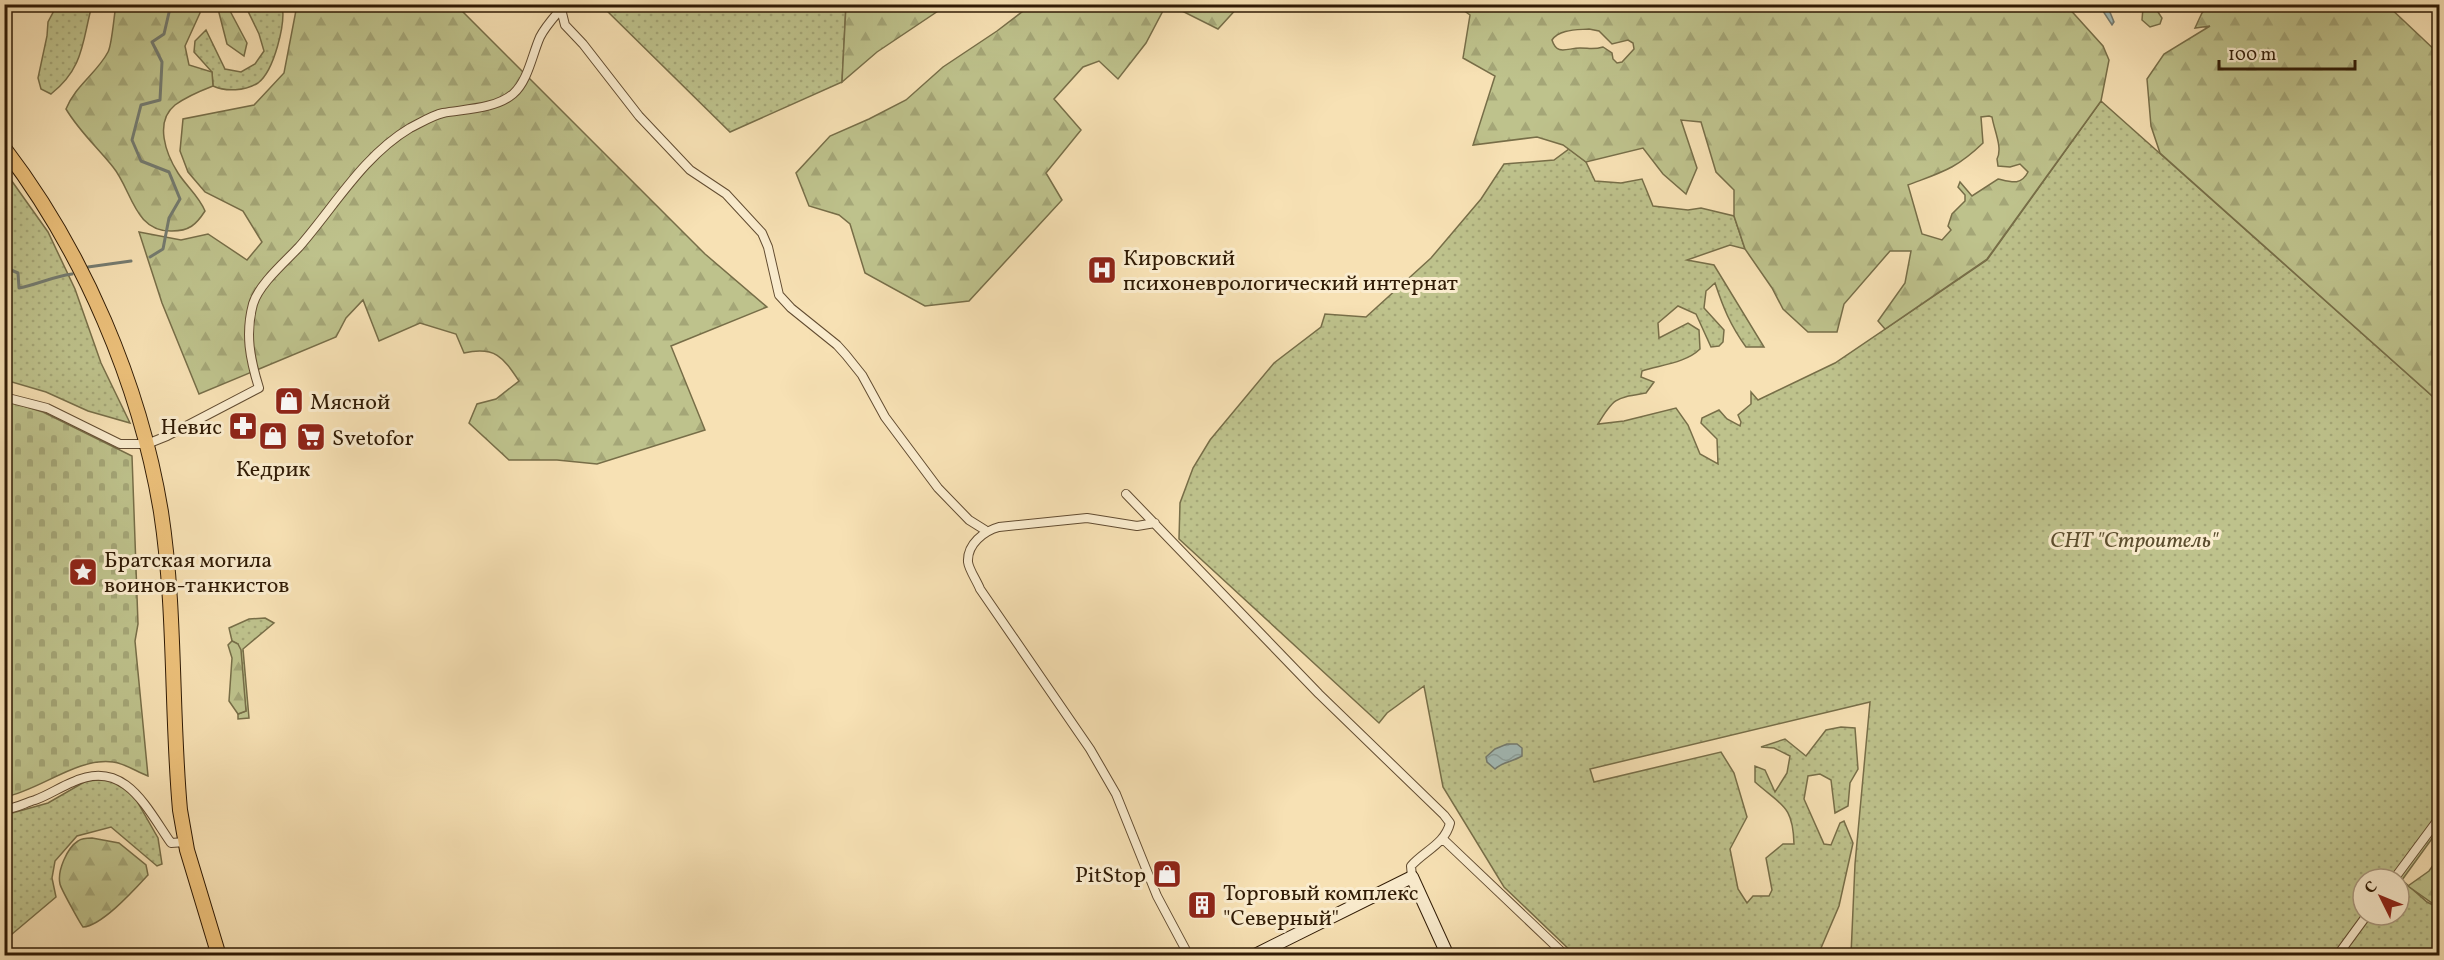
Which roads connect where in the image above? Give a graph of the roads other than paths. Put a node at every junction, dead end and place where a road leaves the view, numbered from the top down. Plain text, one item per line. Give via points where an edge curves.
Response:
1 (563, 7) edge
2 (4, 148) edge
3 (4, 397) edge
4 (147, 444) junction
5 (1126, 494) dead end
6 (1155, 523) junction
7 (986, 530) junction
8 (4, 809) edge
9 (2439, 817) edge
10 (1443, 839) junction
11 (185, 842) junction
12 (2403, 867) edge
13 (1412, 877) junction
14 (2358, 927) edge
15 (219, 956) edge
16 (1189, 956) edge
17 (1253, 956) edge
18 (1448, 956) edge
19 (1566, 956) edge
20 (2337, 956) edge

1 - 4 street via 541,34 513,94 501,101 441,113 394,140 368,164 272,276 254,301 248,331 250,362 259,388
1 - 7 street via 565,25 639,116 690,170 726,194 762,233 779,295 846,355 885,417 938,488 969,520
2 - 4 main road via 48,211 78,266 126,377
3 - 4 street via 47,408 120,444
4 - 11 main road via 164,537 177,783
5 - 6 street
6 - 7 street via 1137,526 1087,518
6 - 10 street via 1319,694 1444,815 1450,824
7 - 16 street via 970,550 968,562 981,589 1090,748 1116,794 1157,896
8 - 11 street via 101,775 133,789 171,843
9 - 12 street
10 - 13 street via 1411,866
10 - 19 street
11 - 15 main road
13 - 17 street
13 - 18 street
14 - 20 street

